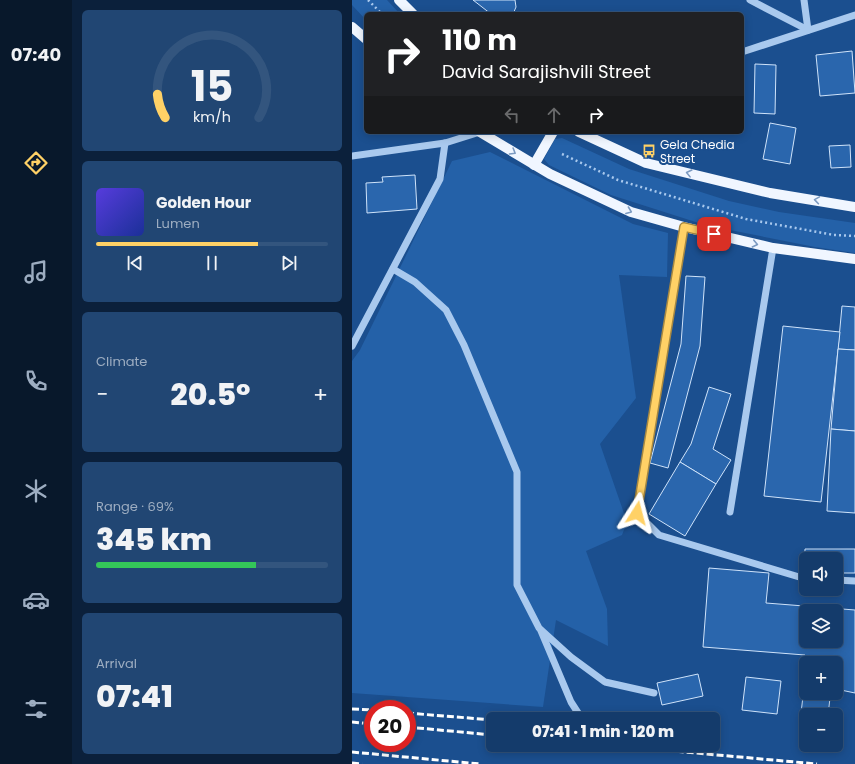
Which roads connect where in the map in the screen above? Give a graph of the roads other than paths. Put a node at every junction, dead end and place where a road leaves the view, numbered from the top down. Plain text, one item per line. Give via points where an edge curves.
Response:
1 (399, 0) edge
2 (750, 0) edge
3 (804, 0) edge
4 (411, 12) edge
5 (855, 15) edge
6 (352, 27) edge
7 (808, 30) junction
8 (364, 37) edge
9 (744, 51) edge
10 (474, 134) edge
11 (483, 134) edge
12 (552, 134) edge
13 (583, 134) edge
14 (445, 143) junction
15 (352, 156) edge
16 (534, 165) junction
17 (855, 207) edge
18 (684, 227) junction
19 (773, 248) junction
20 (855, 259) edge
21 (393, 269) junction
22 (352, 346) edge
23 (730, 512) dead end
24 (799, 577) edge
25 (843, 580) edge
26 (855, 581) edge
27 (539, 628) junction
28 (654, 693) dead end
29 (577, 712) edge

1 - 4 main road
2 - 7 street
3 - 7 street
5 - 7 street
6 - 8 main road
7 - 9 street
10 - 14 street
11 -> 16 main road
12 - 16 main road
17 -> 13 main road via 770,193 646,163
14 - 15 street
14 - 21 street via 440,179
16 -> 18 main road via 631,212
18 -> 19 main road
18 - 24 street via 637,513 659,535
19 - 20 main road
19 - 23 street
21 - 22 street
21 - 27 street via 415,282 446,310 464,345 517,472 517,585
25 - 26 street
27 - 28 street via 571,657 605,682
27 - 29 street

